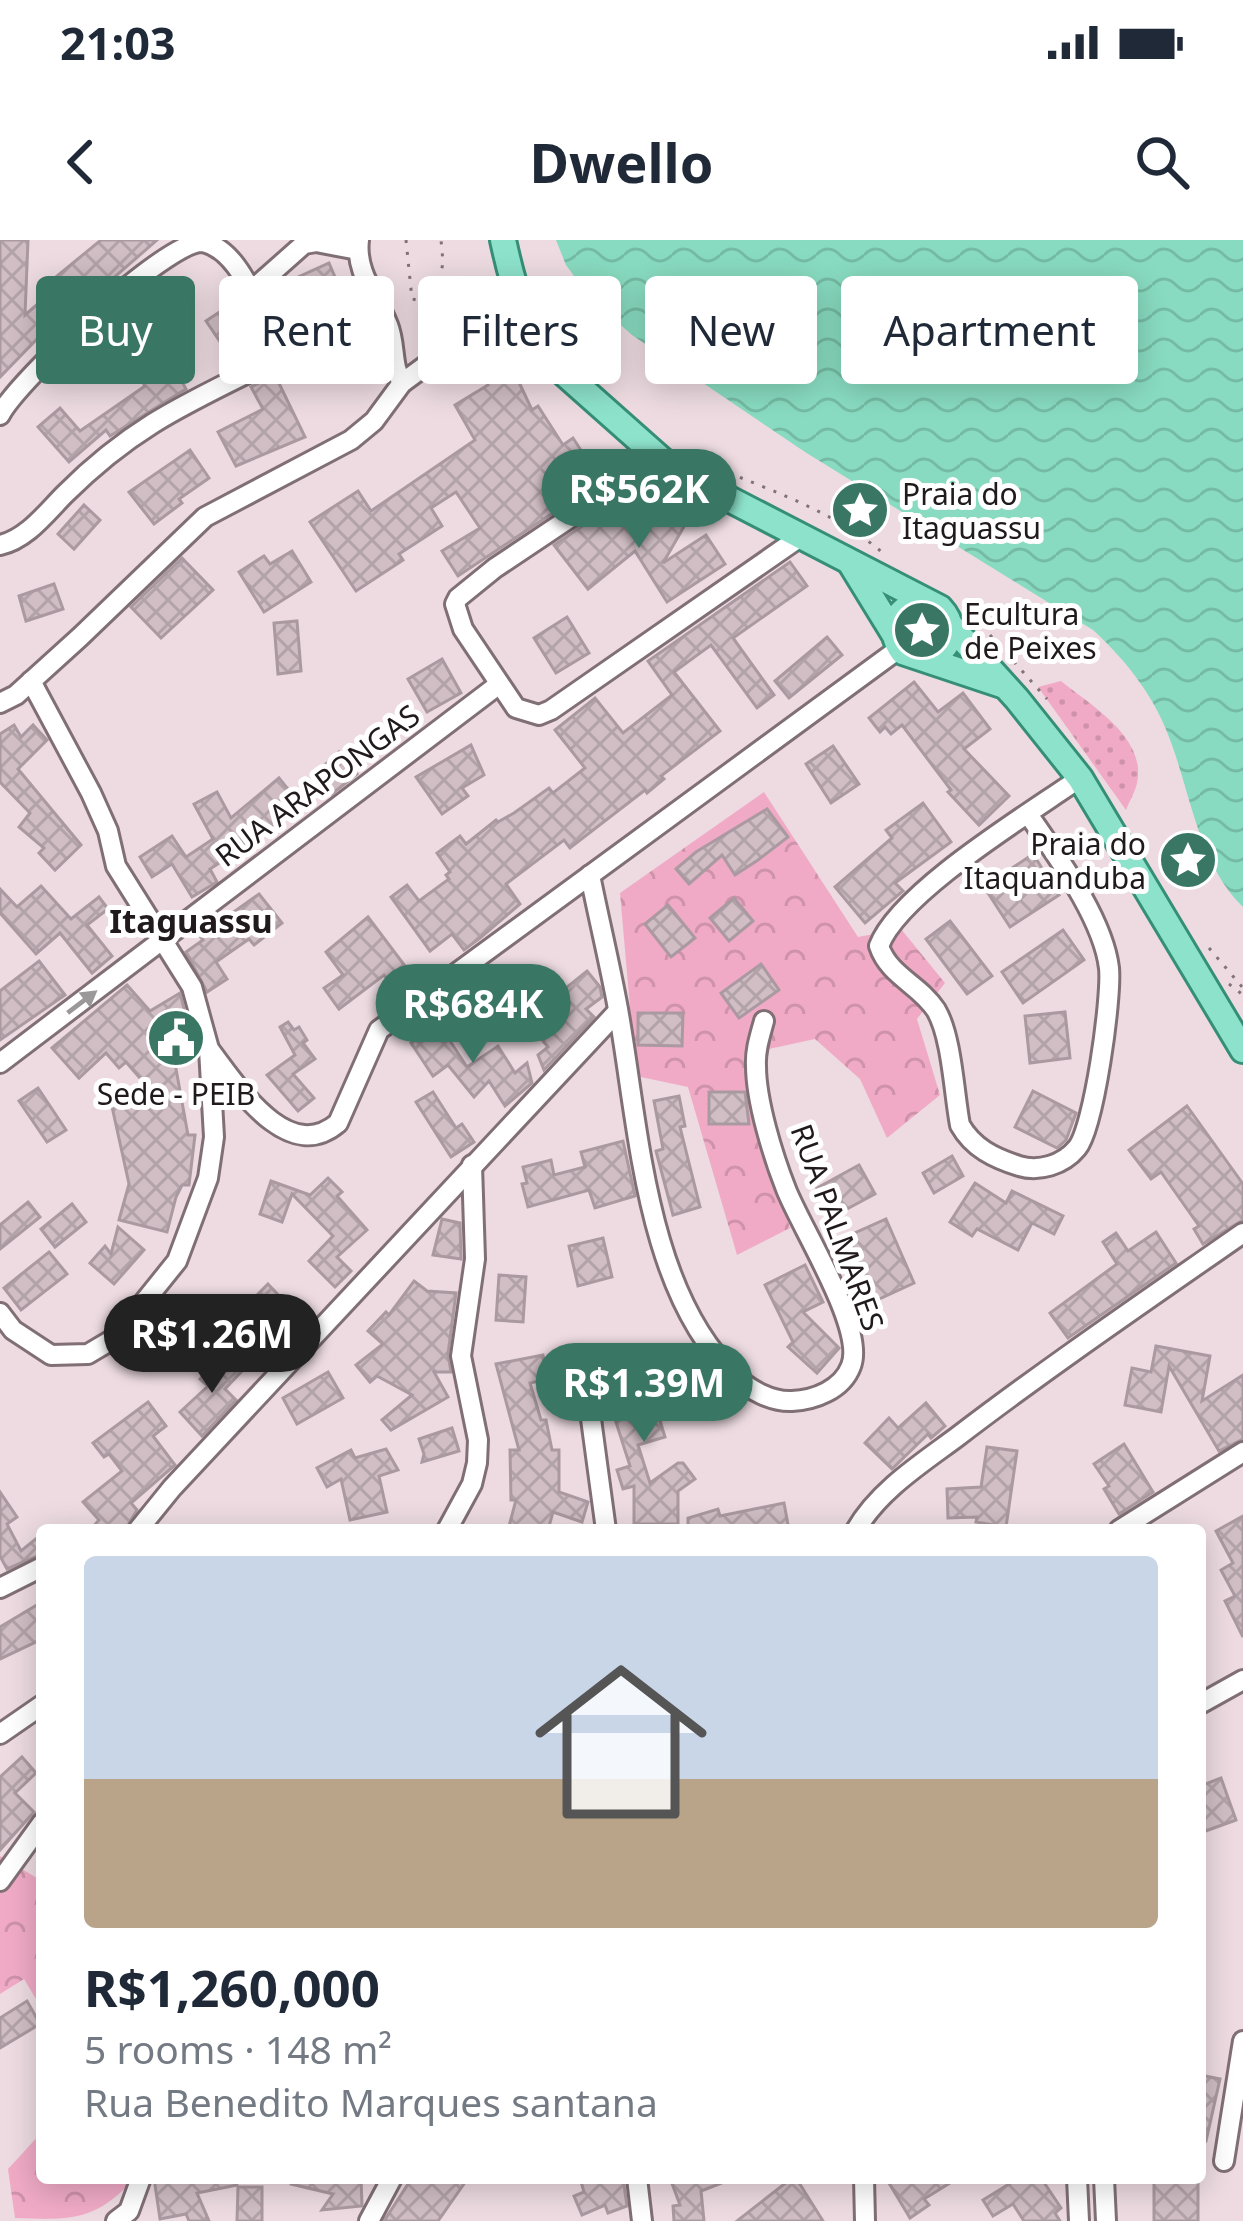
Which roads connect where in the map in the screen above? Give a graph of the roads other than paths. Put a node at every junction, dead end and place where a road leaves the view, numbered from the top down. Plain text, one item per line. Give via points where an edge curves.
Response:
1 (503, 240) edge
2 (359, 245) edge
3 (242, 276) edge
4 (267, 276) edge
5 (513, 276) edge
6 (418, 371) edge
7 (402, 383) junction
8 (225, 384) edge
9 (576, 384) edge
10 (0, 415) edge
11 (658, 459) junction
12 (803, 535) junction
13 (0, 545) edge
14 (852, 552) junction
15 (926, 602) junction
16 (950, 626) junction
17 (897, 641) junction
18 (929, 658) junction
19 (31, 681) junction
20 (498, 685) junction
21 (1004, 686) junction
22 (0, 703) edge
23 (1080, 778) junction
24 (1028, 814) junction
25 (590, 875) junction
26 (164, 940) junction
27 (618, 1011) junction
28 (764, 1021) dead end
29 (209, 1049) junction
30 (1243, 1050) edge
31 (0, 1064) edge
32 (472, 1165) junction
33 (1243, 1233) edge
34 (0, 1313) edge
35 (6, 1330) edge
36 (589, 1404) dead end
37 (1243, 1452) edge
38 (143, 1524) edge
39 (451, 1524) edge
40 (605, 1524) edge
41 (860, 1524) edge
42 (1129, 1524) edge
43 (36, 1570) edge
44 (0, 1588) edge
45 (1243, 1680) edge
46 (1206, 1701) edge
47 (36, 1709) edge
48 (0, 1734) edge
49 (36, 1831) edge
50 (0, 1881) edge
51 (1243, 2042) edge
52 (1224, 2161) dead end
53 (139, 2184) edge
54 (389, 2184) edge
55 (638, 2184) edge
56 (863, 2184) edge
57 (1077, 2184) edge
58 (1104, 2184) edge
59 (116, 2221) edge
60 (368, 2221) edge
61 (642, 2221) edge
62 (865, 2221) edge
63 (1079, 2221) edge
64 (1106, 2221) edge

1 - 5 main road
2 - 4 street via 304,244
2 - 7 street
3 - 10 street via 218,249 195,241 180,247 113,296
6 - 7 street
7 - 19 street via 350,440 205,517
8 - 13 street via 124,439 22,536
9 - 11 main road
11 - 12 main road
11 - 20 street via 458,598 458,618
12 - 14 main road
12 - 20 street via 551,710 515,708
14 - 15 main road
14 - 17 main road
15 - 16 main road
15 - 17 main road via 902,610
16 - 18 main road via 946,646
16 - 21 main road
17 - 18 main road via 913,657
17 - 25 street
18 - 21 main road
19 - 22 street
19 - 26 street via 91,793 116,866
20 - 26 street, RUA ARAPONGAS
21 - 23 main road
23 - 24 street
23 - 30 main road
24 - 24 street via 916,898 879,946 884,962 935,1010 967,1137 994,1158 1027,1168 1048,1167 1080,1146 1109,972 1093,922
25 - 27 street, RUA PALMARES
25 - 29 street via 379,1030 329,1130 311,1136 280,1128
26 - 29 street via 192,987
31 -> 26 street, RUA ARAPONGAS
27 - 28 street, RUA PALMARES via 652,1213 696,1329 743,1384 785,1402 834,1388 851,1367 853,1345 774,1153 755,1071
27 - 32 street
29 - 35 street via 208,1178 177,1262 116,1338 88,1354 50,1355
32 - 38 street
32 - 39 street via 475,1258 461,1356 477,1463
33 - 41 street via 933,1455
34 - 35 street
36 - 40 street
37 - 42 street
43 - 44 street
45 - 46 street
47 - 48 street
49 - 50 street
51 - 52 street
53 - 59 street
54 - 60 street
55 - 61 street
56 - 62 street
57 - 63 street
58 - 64 street

